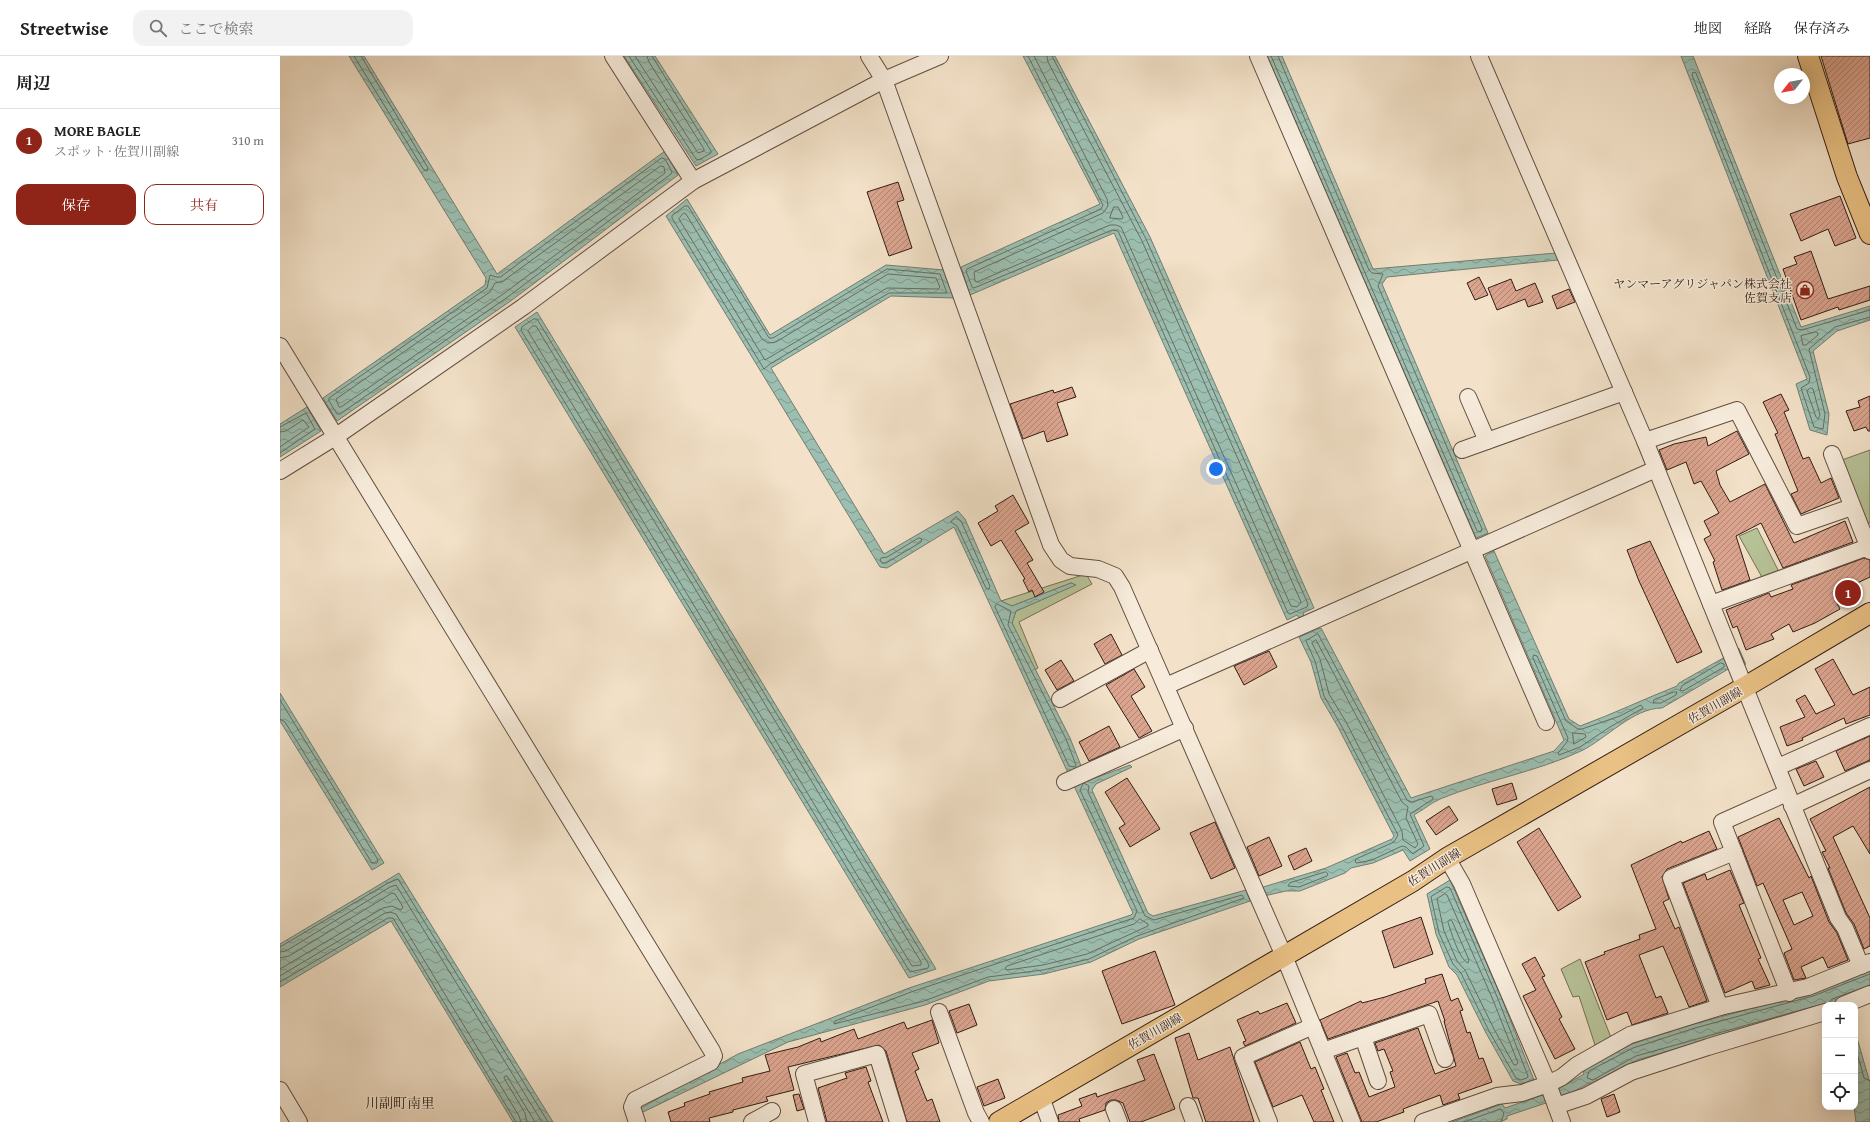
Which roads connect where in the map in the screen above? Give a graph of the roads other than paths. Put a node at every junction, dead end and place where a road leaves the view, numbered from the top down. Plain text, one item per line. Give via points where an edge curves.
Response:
1 (613, 56) edge
2 (870, 56) edge
3 (940, 56) edge
4 (1258, 56) edge
5 (1479, 56) edge
6 (1808, 56) edge
7 (884, 80) junction
8 (693, 181) junction
9 (1870, 234) edge
10 (280, 346) edge
11 (1624, 392) junction
12 (1468, 397) dead end
13 (335, 437) junction
14 (1487, 441) junction
15 (1645, 441) junction
16 (1462, 450) dead end
17 (1832, 454) dead end
18 (1656, 469) junction
19 (280, 471) edge
20 (1852, 507) junction
21 (1869, 549) edge
22 (1473, 550) junction
23 (1711, 604) junction
24 (1870, 613) edge
25 (1150, 650) junction
26 (1166, 686) junction
27 (1745, 687) junction
28 (1060, 699) dead end
29 (1546, 722) dead end
30 (1870, 726) edge
31 (1185, 728) junction
32 (1778, 767) junction
33 (1870, 770) edge
34 (1068, 781) dead end
35 (1790, 799) junction
36 (1734, 852) junction
37 (1447, 858) junction
38 (1284, 956) junction
39 (1866, 964) edge
40 (1789, 992) junction
41 (1870, 994) edge
42 (1850, 1002) edge
43 (1720, 1007) junction
44 (939, 1012) dead end
45 (1822, 1013) edge
46 (1312, 1026) junction
47 (1363, 1037) junction
48 (1323, 1051) junction
49 (1445, 1059) dead end
50 (1378, 1081) dead end
51 (1548, 1086) junction
52 (280, 1090) edge
53 (1041, 1097) junction
54 (1556, 1104) junction
55 (1188, 1106) dead end
56 (772, 1111) dead end
57 (299, 1122) edge
58 (637, 1122) edge
59 (752, 1122) edge
60 (817, 1122) edge
61 (898, 1122) edge
62 (981, 1122) edge
63 (999, 1122) edge
64 (1050, 1122) edge
65 (1194, 1122) edge
66 (1269, 1122) edge
67 (1352, 1122) edge
68 (1423, 1122) edge
69 (1562, 1122) edge

1 - 8 street
2 - 7 street
3 - 7 street
4 - 22 street
5 - 11 street
6 - 9 main road via 1847,177
7 - 8 street
7 - 25 street via 1051,545 1061,560 1070,566 1098,569 1115,576
8 - 13 street via 523,307
10 - 13 street
11 - 14 street
11 - 15 street
12 - 14 street
13 - 19 street
13 - 58 street via 712,1051 714,1056 711,1062 635,1100 632,1107
14 - 16 street
15 - 18 street
15 - 20 street via 1738,410 1796,526
17 - 20 street
18 - 22 street
18 - 23 street
20 - 21 street
21 - 23 street
22 - 26 street
22 - 29 street
23 - 27 street
24 - 27 main road, 佐賀川副線
25 - 26 street
25 - 28 street
26 - 31 street
27 - 32 street
27 - 37 main road, 佐賀川副線
30 - 32 street
31 - 34 street
31 - 38 street
32 - 35 street
33 - 35 street
35 - 36 street via 1722,822
35 - 39 street via 1838,918
36 - 40 street
36 - 43 street via 1671,878
37 - 38 main road, 佐賀川副線 via 1413,881
37 - 51 street via 1462,884
38 - 46 street
38 - 53 main road, 佐賀川副線
39 - 40 street
40 - 43 street
41 - 42 street
43 - 51 street via 1630,1035 1577,1064
44 - 62 street
45 - 54 street via 1631,1072 1586,1096
46 - 48 street
46 - 66 street via 1243,1057
47 - 48 street
47 - 49 street via 1429,1014
47 - 50 street
48 - 67 street
51 - 54 street
51 - 68 street via 1497,1096
52 - 57 street
53 - 63 main road, 佐賀川副線
53 - 64 street
54 - 69 street
55 - 65 street
56 - 59 street
60 - 61 street via 804,1074 877,1054

